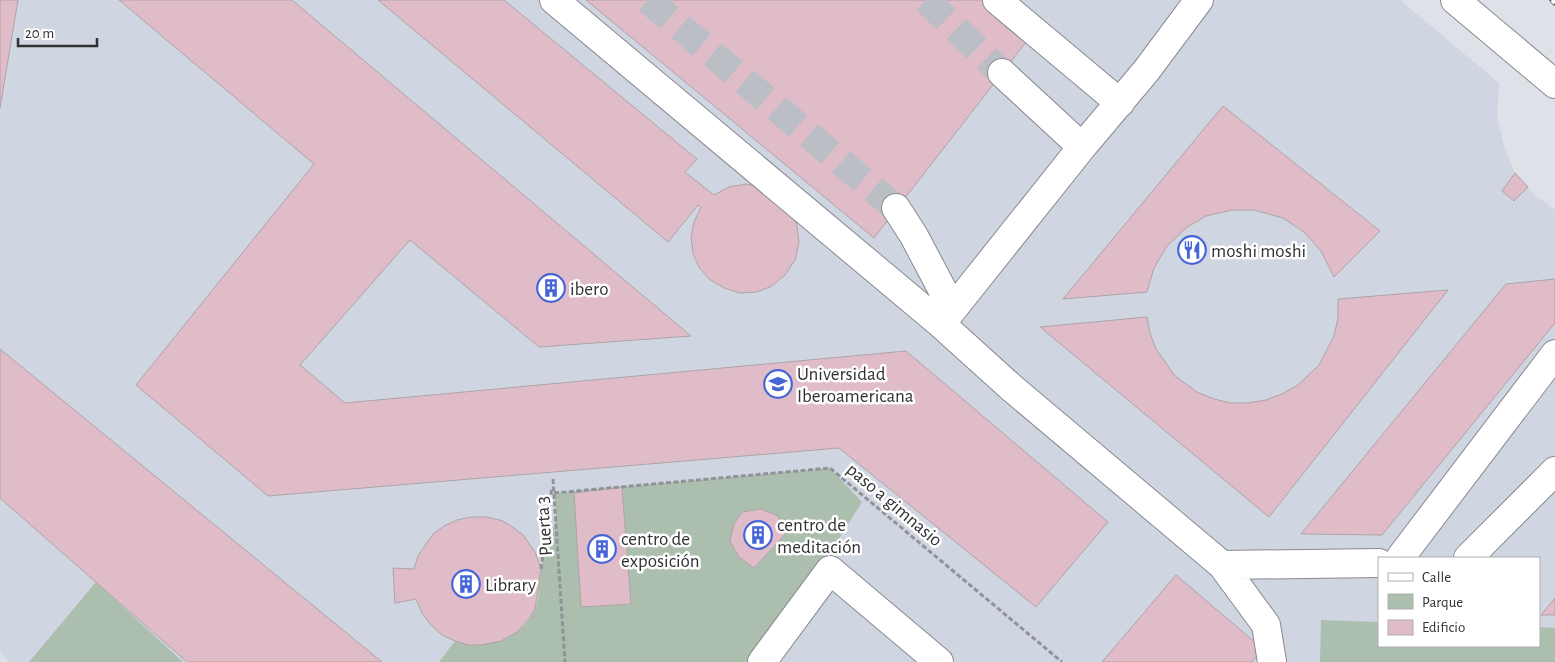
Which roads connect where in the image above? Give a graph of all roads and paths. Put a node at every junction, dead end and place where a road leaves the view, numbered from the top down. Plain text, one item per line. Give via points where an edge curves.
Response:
1 (554, 0) edge
2 (997, 0) edge
3 (1199, 0) edge
4 (1456, 0) edge
5 (1002, 73) tunnel mouth
6 (1555, 84) edge
7 (1120, 103) junction
8 (1082, 147) junction
9 (896, 208) tunnel mouth
10 (946, 316) junction
11 (1555, 354) edge
12 (1555, 471) edge
13 (554, 493) junction
14 (1401, 557) edge
15 (1469, 557) edge
16 (1378, 563) edge
17 (1222, 565) junction
18 (541, 569) dead end
19 (565, 662) edge
20 (762, 662) edge
21 (939, 662) edge
22 (1062, 662) edge
23 (1272, 662) edge

1 - 10 main road
2 - 7 main road
3 - 7 main road
4 - 6 main road
5 - 8 main road
7 - 8 main road
8 - 10 main road
9 - 10 main road via 914,236
10 - 17 main road via 1013,389
11 - 14 main road
12 - 15 main road
13 - 18 path, Puerta 3 via 553,479
13 - 19 path, Puerta 3
13 - 22 path, paso a gimnasio via 830,468
16 - 17 main road
17 - 23 main road via 1266,625
20 - 21 main road via 830,570

